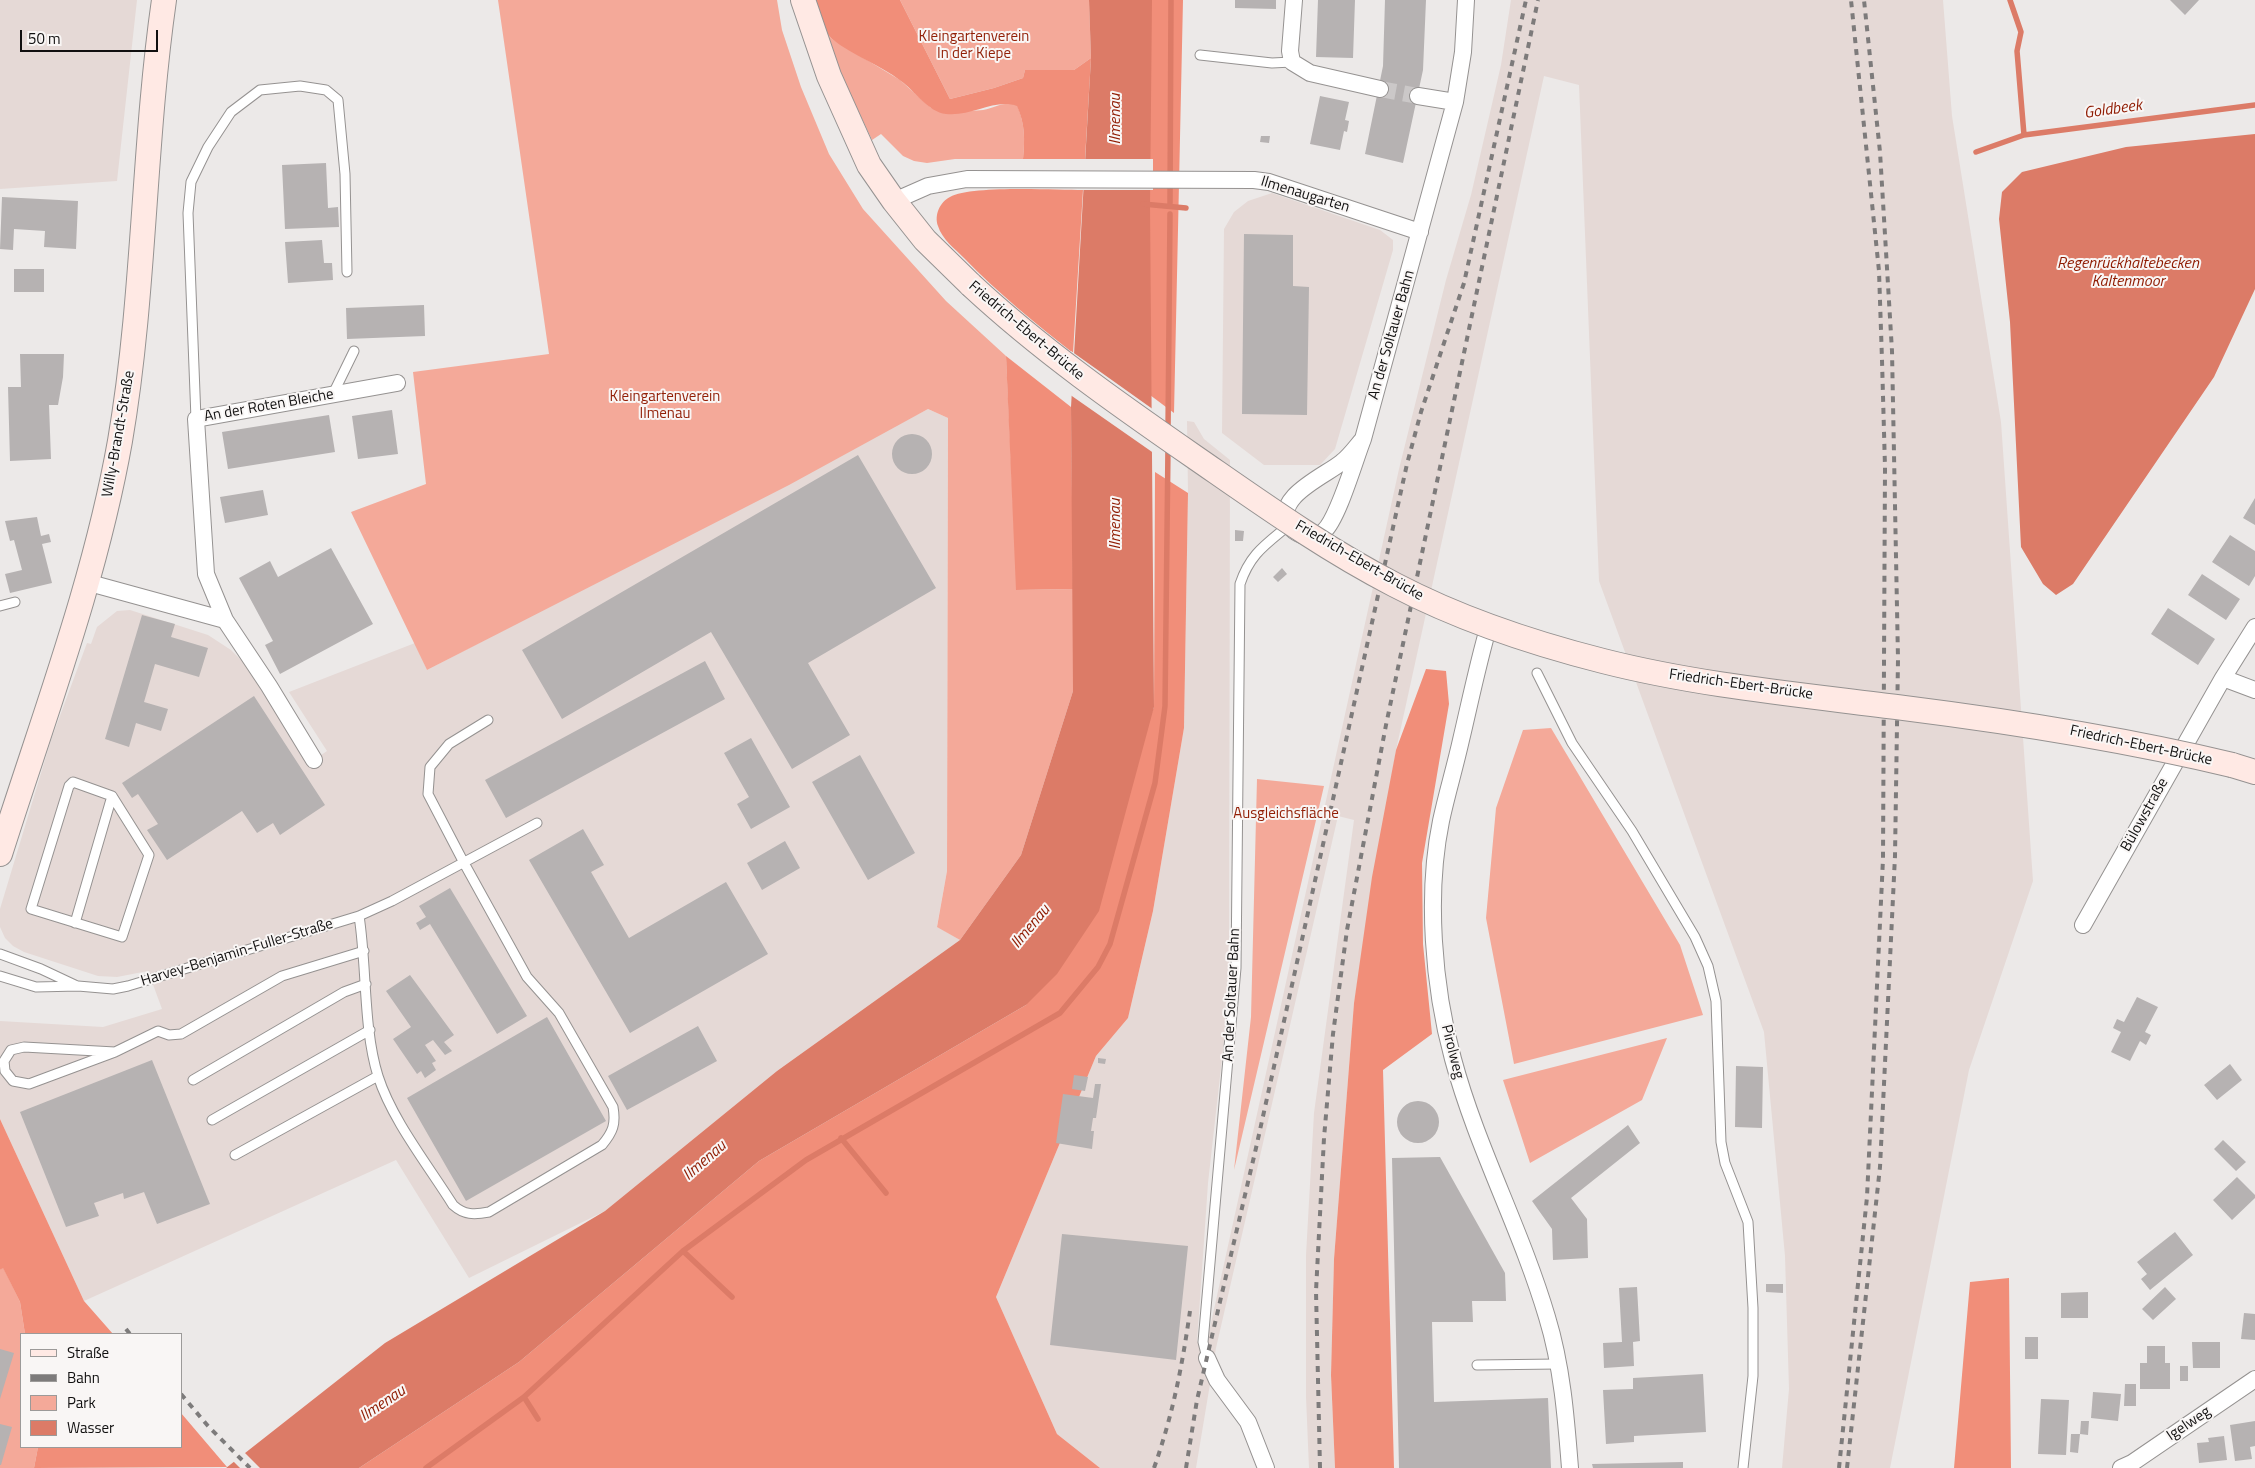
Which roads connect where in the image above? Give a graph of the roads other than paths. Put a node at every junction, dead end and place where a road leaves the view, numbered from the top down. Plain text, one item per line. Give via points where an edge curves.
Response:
1 (164, 0) edge
2 (803, 0) edge
3 (1294, 0) edge
4 (1466, 0) edge
5 (1200, 55) dead end
6 (1292, 62) junction
7 (1380, 89) tunnel mouth
8 (1418, 96) tunnel mouth
9 (1455, 102) junction
10 (894, 201) junction
11 (1420, 232) junction
12 (347, 272) dead end
13 (354, 351) dead end
14 (398, 383) dead end
15 (333, 394) junction
16 (196, 419) junction
17 (1363, 439) junction
18 (1289, 525) junction
19 (86, 582) junction
20 (16, 602) dead end
21 (0, 606) edge
22 (225, 620) junction
23 (1489, 625) junction
24 (2255, 627) edge
25 (1537, 674) dead end
26 (2223, 678) junction
27 (2255, 690) edge
28 (488, 720) dead end
29 (314, 760) dead end
30 (2255, 772) edge
31 (112, 796) junction
32 (538, 823) dead end
33 (0, 854) edge
34 (464, 864) junction
35 (359, 916) junction
36 (75, 923) junction
37 (2083, 925) dead end
38 (364, 951) junction
39 (0, 954) edge
40 (0, 976) edge
41 (366, 984) junction
42 (78, 986) junction
43 (370, 1030) junction
44 (115, 1052) junction
45 (378, 1076) junction
46 (193, 1080) dead end
47 (212, 1120) dead end
48 (235, 1155) dead end
49 (1207, 1358) joint
50 (1558, 1364) junction
51 (1477, 1365) dead end
52 (2255, 1379) edge
53 (1266, 1468) edge
54 (1570, 1468) edge
55 (1742, 1468) edge
56 (2121, 1468) edge

1 - 19 main road, Willy-Brandt-Straße via 150,114 132,355 120,441
2 - 10 main road, Friedrich-Ebert-Brücke via 828,76 869,165
3 - 6 street
4 - 9 street via 1463,52
5 - 6 lane via 1272,64
6 - 7 street via 1310,73
8 - 9 street
9 - 11 street
10 - 11 street, Ilmenaugarten via 928,186 967,179 1247,180 1269,182
10 - 23 main road, Friedrich-Ebert-Brücke, bridge via 925,240 971,285 1103,394 1310,536 1395,585
11 - 17 street, An der Soltauer Bahn
12 - 16 lane via 345,174 338,100 326,90 317,88 300,86 260,90 231,112 191,182 188,213
13 - 15 lane
14 - 15 street, An der Roten Bleiche
15 - 16 street, An der Roten Bleiche
16 - 22 street, An der Roten Bleiche via 206,574
17 - 18 street, An der Soltauer Bahn via 1344,461 1293,497 1287,512
17 - 18 street, An der Soltauer Bahn via 1332,520 1324,532 1310,537 1296,533
18 - 49 lane, An der Soltauer Bahn via 1246,565 1240,584 1236,968 1203,1342
19 - 22 street
19 - 33 main road, Willy-Brandt-Straße
20 - 21 lane
22 - 29 street, An der Roten Bleiche
23 - 30 main road, Friedrich-Ebert-Brücke, bridge via 1561,649 1661,674 2081,733 2161,748
23 - 50 street, Pirolweg via 1441,822 1434,891 1434,947 1441,1006 1452,1057 1468,1110 1534,1277
24 - 26 street, Bülowstraße
25 - 55 lane via 1572,742 1632,830 1695,937 1708,966 1716,1001 1721,1142 1725,1163 1748,1222 1753,1376
26 - 27 street
26 - 37 street, Bülowstraße
28 - 34 lane via 449,744 430,767 428,794
31 - 36 lane
31 - 36 lane via 149,856 122,937
31 - 36 lane via 73,782 69,786 31,909
32 - 34 lane, Harvey-Benjamin-Fuller-Straße
34 - 35 lane, Harvey-Benjamin-Fuller-Straße
34 - 45 lane via 528,977 559,1013 613,1107 615,1122 611,1135 602,1145 489,1212 476,1215 461,1212 452,1205 401,1123
35 - 38 lane
35 - 42 lane, Harvey-Benjamin-Fuller-Straße via 128,986 113,989
38 - 41 lane
38 - 44 lane via 282,976 181,1034 169,1035 158,1031
39 - 42 lane, Harvey-Benjamin-Fuller-Straße
40 - 42 lane, Harvey-Benjamin-Fuller-Straße via 36,987
41 - 43 lane
41 - 46 lane via 344,992
43 - 45 lane
43 - 47 lane
44 - 44 lane via 24,1047 11,1050 4,1061 5,1071 13,1081 29,1084
45 - 48 lane
49 - 53 street, An der Soltauer Bahn via 1217,1380 1248,1422
50 - 51 lane
50 - 54 street, Pirolweg
52 - 56 street, Igelweg

